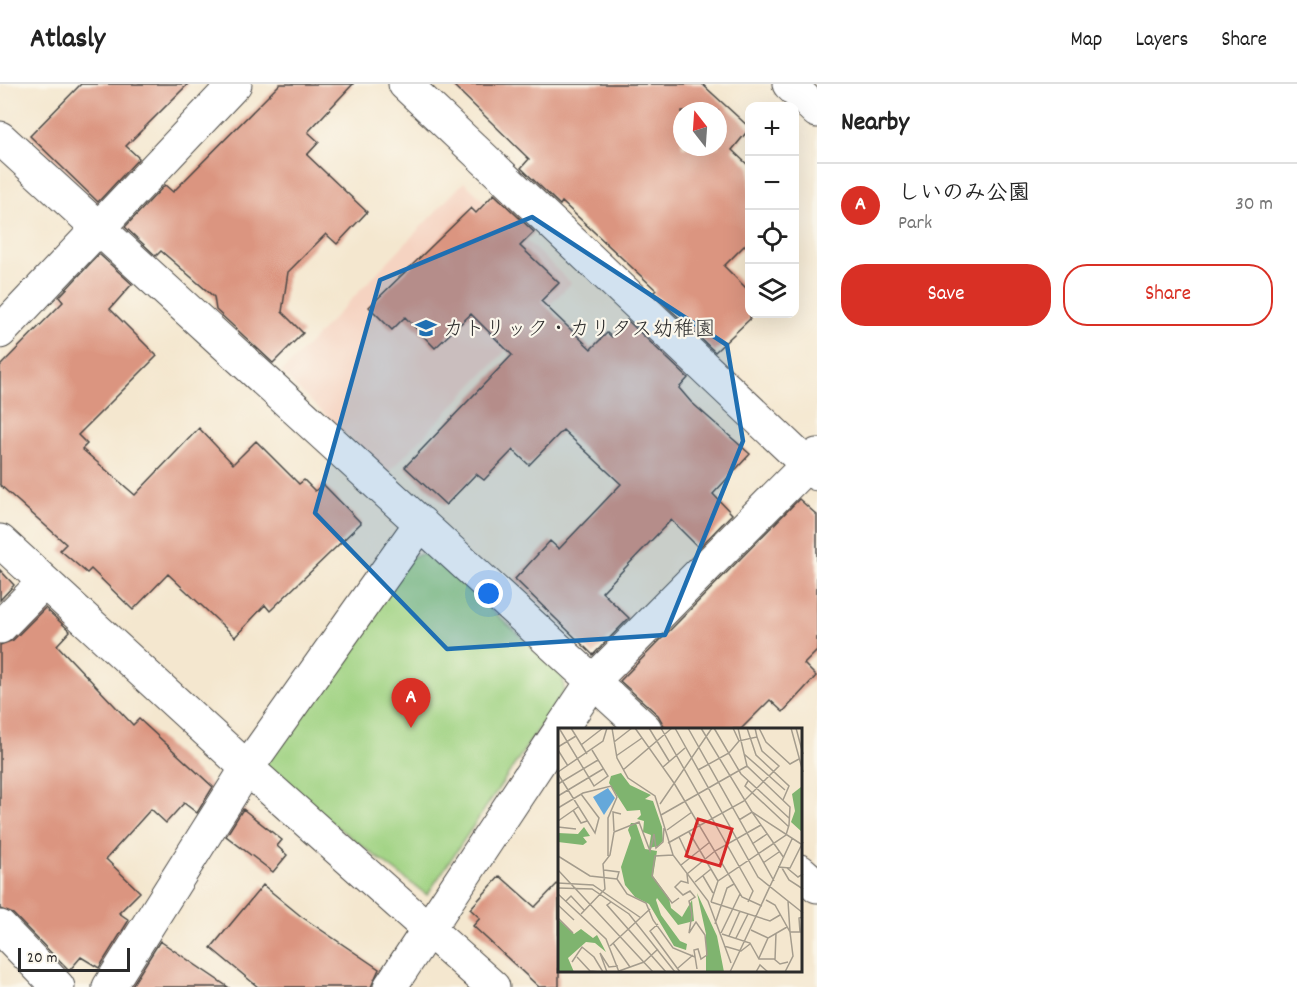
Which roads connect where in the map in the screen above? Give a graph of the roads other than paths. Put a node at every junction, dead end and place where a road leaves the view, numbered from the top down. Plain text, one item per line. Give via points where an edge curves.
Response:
1 (235, 84) edge
2 (405, 84) edge
3 (789, 84) edge
4 (817, 111) edge
5 (0, 138) edge
6 (98, 227) junction
7 (0, 332) edge
8 (814, 464) edge
9 (421, 523) junction
10 (0, 541) edge
11 (44, 582) junction
12 (0, 627) edge
13 (593, 681) junction
14 (562, 728) edge
15 (644, 728) edge
16 (558, 734) edge
17 (247, 768) junction
18 (802, 872) edge
19 (817, 886) edge
20 (0, 927) edge
21 (427, 928) junction
22 (58, 987) edge
23 (109, 987) edge
24 (390, 987) edge
25 (493, 987) edge

1 - 6 street
2 - 8 street
3 - 4 street
5 - 6 street
6 - 7 street
6 - 9 street
8 - 13 street
9 - 13 street
9 - 17 street
10 - 11 street
11 - 12 street
11 - 17 street
13 - 14 street
13 - 15 street
16 - 21 street
17 - 21 street
17 - 23 street
18 - 19 street
20 - 22 street
21 - 24 street
21 - 25 street

